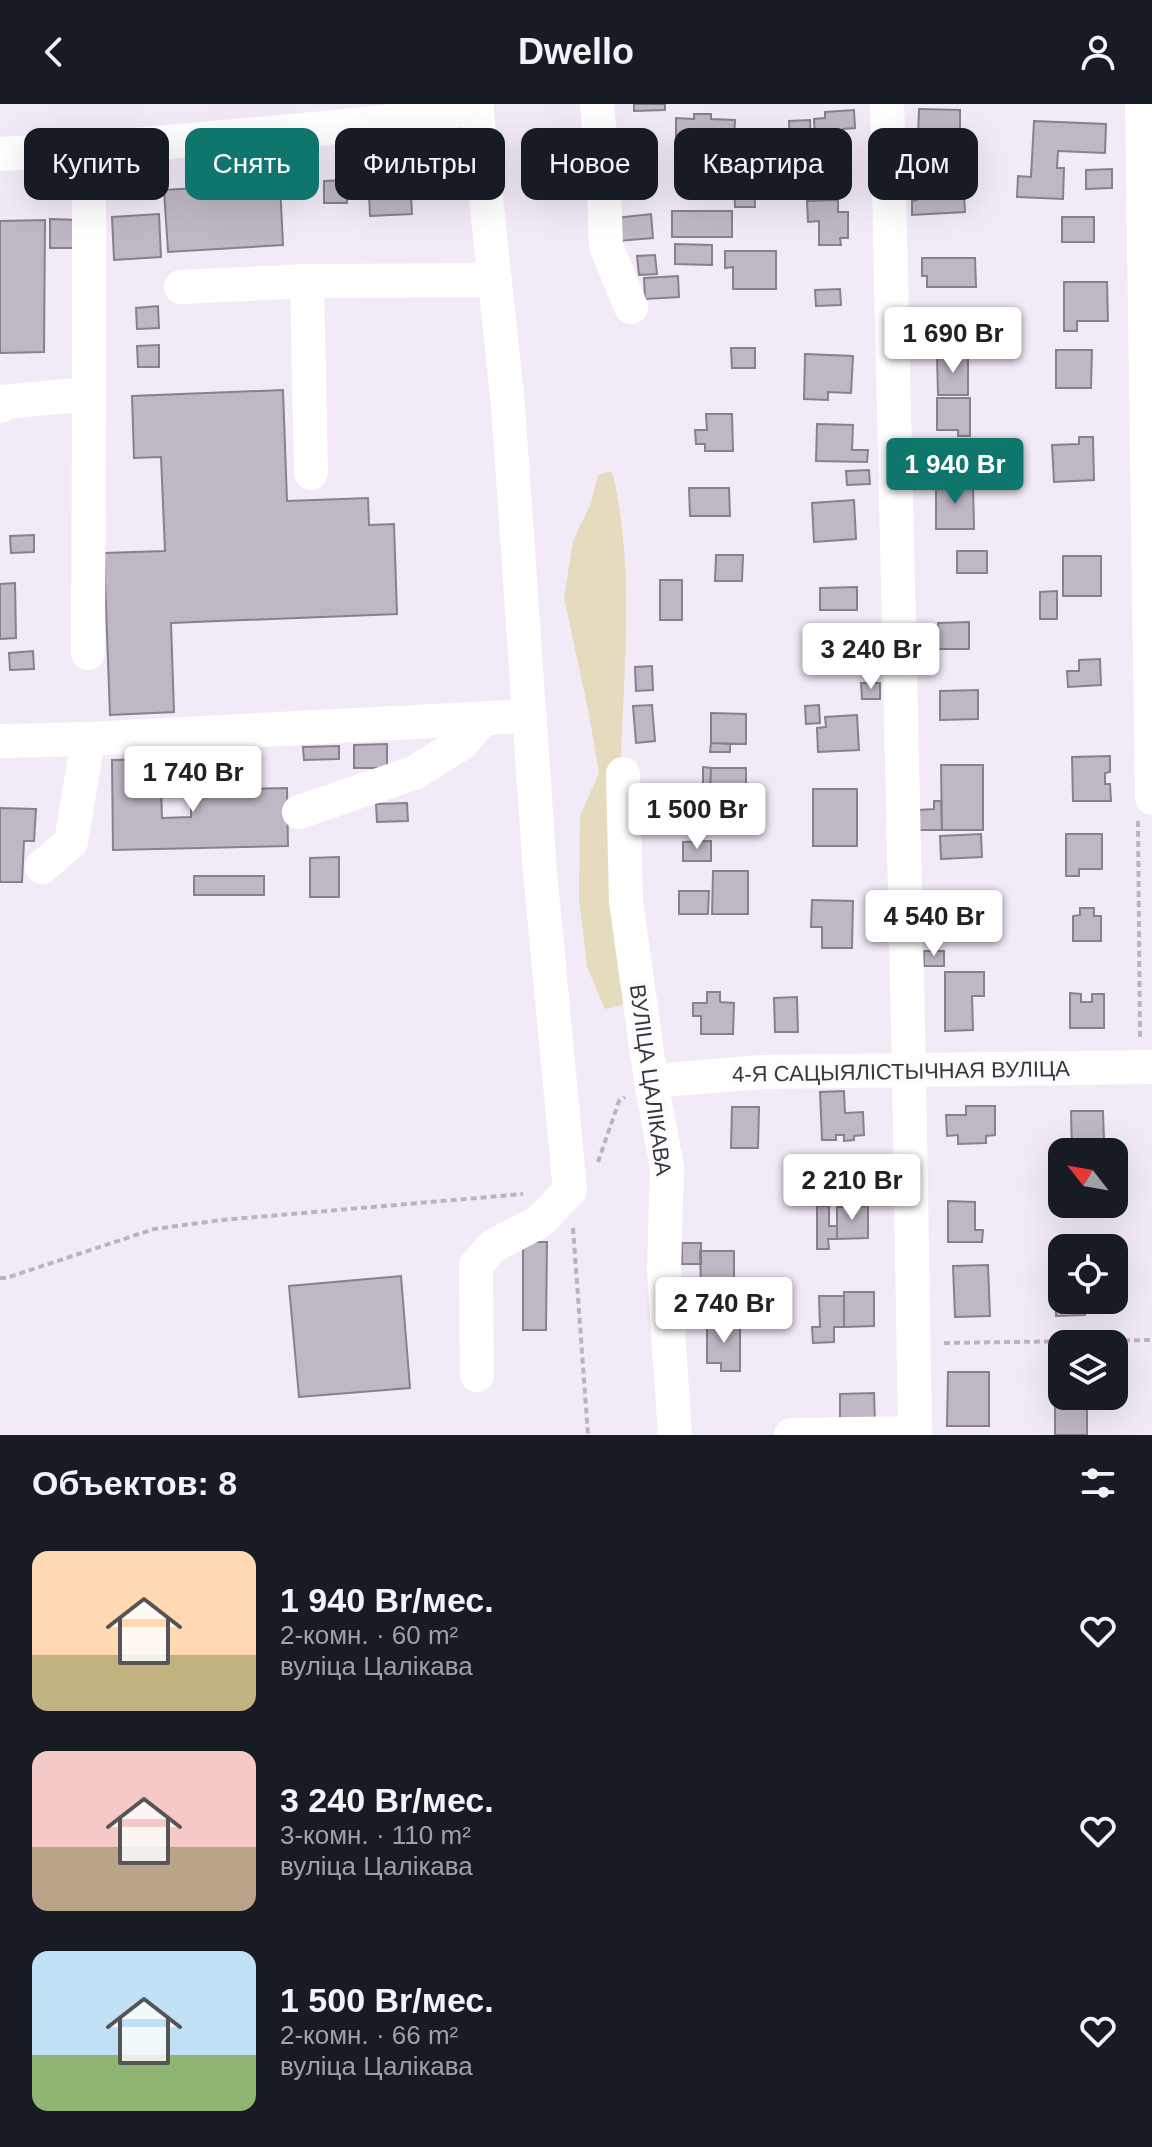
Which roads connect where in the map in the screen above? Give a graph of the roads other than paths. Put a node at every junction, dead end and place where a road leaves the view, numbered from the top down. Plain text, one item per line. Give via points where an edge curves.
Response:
1 (477, 104) edge
2 (597, 104) edge
3 (887, 104) edge
4 (1142, 104) edge
5 (336, 116) edge
6 (169, 138) edge
7 (24, 153) edge
8 (0, 154) edge
9 (1148, 197) edge
10 (89, 200) edge
11 (495, 280) junction
12 (307, 281) junction
13 (181, 287) dead end
14 (631, 307) dead end
15 (89, 394) junction
16 (0, 406) edge
17 (311, 473) dead end
18 (88, 653) dead end
19 (530, 716) junction
20 (483, 718) junction
21 (88, 739) junction
22 (0, 741) edge
23 (623, 774) dead end
24 (1152, 798) edge
25 (299, 812) dead end
26 (42, 867) dead end
27 (1152, 1067) edge
28 (909, 1069) junction
29 (651, 1081) junction
30 (477, 1375) dead end
31 (915, 1434) edge
32 (675, 1435) edge
33 (791, 1435) edge

1 - 5 street via 430,117
1 - 11 street
2 - 14 street via 606,246
3 - 28 street
4 - 9 street
5 - 6 street
7 - 8 street
9 - 24 street
10 - 15 street
11 - 12 street
11 - 19 street
12 - 13 street
12 - 17 street
15 - 16 street
15 - 18 street
19 - 20 street
19 - 30 street via 570,1190 539,1222 493,1246 476,1265
20 - 21 street
20 - 25 street via 462,743 414,773
21 - 22 street
21 - 26 street via 71,842
23 - 29 street, ВУЛІЦА ЦАЛІКАВА via 626,901
27 - 28 street, 4-Я САЦЫЯЛІСТЫЧНАЯ ВУЛІЦА
28 - 29 street, 4-Я САЦЫЯЛІСТЫЧНАЯ ВУЛІЦА
28 - 31 street
29 - 32 street, ВУЛІЦА ЦАЛІКАВА via 667,1167 664,1271
31 - 33 street

